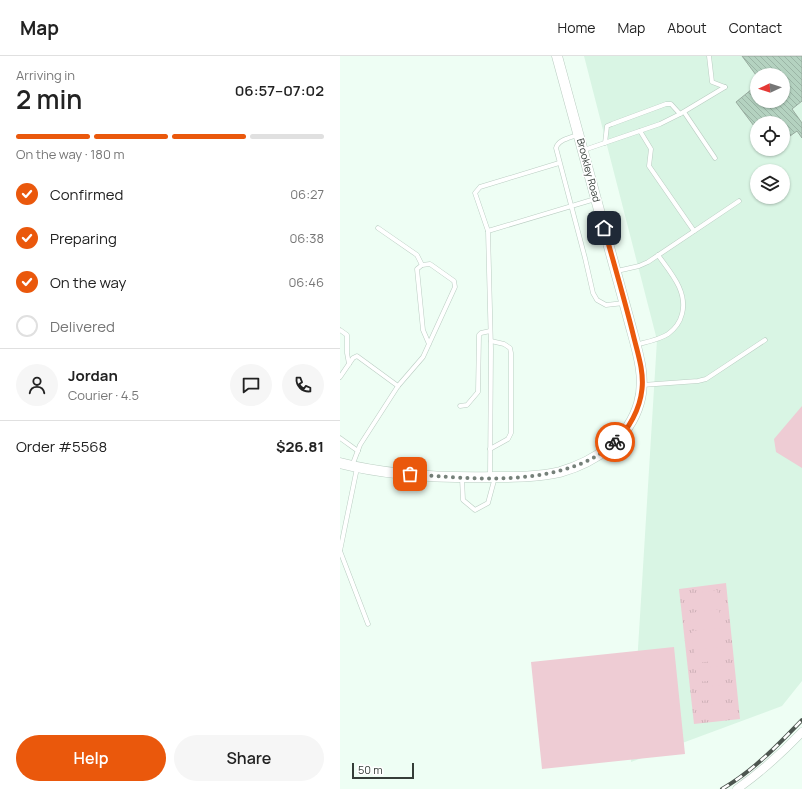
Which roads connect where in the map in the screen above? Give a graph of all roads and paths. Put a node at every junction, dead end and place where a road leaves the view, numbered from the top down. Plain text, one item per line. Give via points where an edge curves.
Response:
1 (557, 56) edge
2 (709, 56) edge
3 (682, 113) junction
4 (640, 131) junction
5 (579, 134) junction
6 (605, 143) junction
7 (583, 150) junction
8 (715, 158) dead end
9 (559, 163) junction
10 (596, 199) junction
11 (739, 201) dead end
12 (571, 206) junction
13 (378, 228) dead end
14 (488, 231) junction
15 (694, 231) junction
16 (658, 255) junction
17 (422, 265) junction
18 (616, 271) junction
19 (625, 303) junction
20 (340, 330) edge
21 (490, 331) junction
22 (765, 340) dead end
23 (490, 341) junction
24 (428, 344) junction
25 (635, 345) junction
26 (349, 364) junction
27 (340, 377) edge
28 (642, 381) junction
29 (398, 386) junction
30 (460, 406) dead end
31 (340, 438) edge
32 (490, 449) junction
33 (358, 451) junction
34 (340, 464) edge
35 (355, 467) junction
36 (493, 477) junction
37 (462, 478) junction
38 (340, 551) edge
39 (368, 624) dead end
40 (802, 732) edge
41 (737, 789) edge

1 - 5 street, Brookley Road
2 - 3 lane via 712,82 725,87
3 - 4 lane
3 - 6 lane via 671,104 666,104 612,124 607,126
3 - 8 lane
4 - 6 lane
4 - 15 lane via 651,149 649,166
5 - 7 street, Brookley Road
5 - 9 lane via 556,145
6 - 7 lane
7 - 10 street, Brookley Road
9 - 12 lane
9 - 14 lane via 480,187 475,193
10 - 12 lane
10 - 18 street, Brookley Road
11 - 15 lane
12 - 14 lane
12 - 19 lane via 595,297 606,305
13 - 17 lane via 417,255
14 - 21 lane
15 - 16 lane
16 - 18 lane via 639,266
16 - 25 lane via 680,288 683,309 676,327 668,334
17 - 24 lane via 417,269 423,330
17 - 24 lane via 430,264 454,281 455,287
18 - 19 street, Brookley Road
19 - 25 street, Brookley Road
20 - 26 lane via 347,335
21 - 23 lane
21 - 30 lane via 479,335 478,392 466,405
22 - 28 lane via 706,379
23 - 32 lane
23 - 32 lane via 510,348 511,434 508,439
24 - 29 lane via 423,357
25 - 28 street, Brookley Road
26 - 27 lane
26 - 29 lane via 357,356
28 - 36 street via 639,404 631,423 622,436 606,450 579,465 545,475
29 - 33 lane
31 - 33 lane
32 - 36 lane
33 - 35 lane
34 - 35 street
35 - 37 street
35 - 38 lane
36 - 37 street
36 - 37 lane via 488,504 475,510 463,500
38 - 39 lane
40 - 41 street via 784,751

